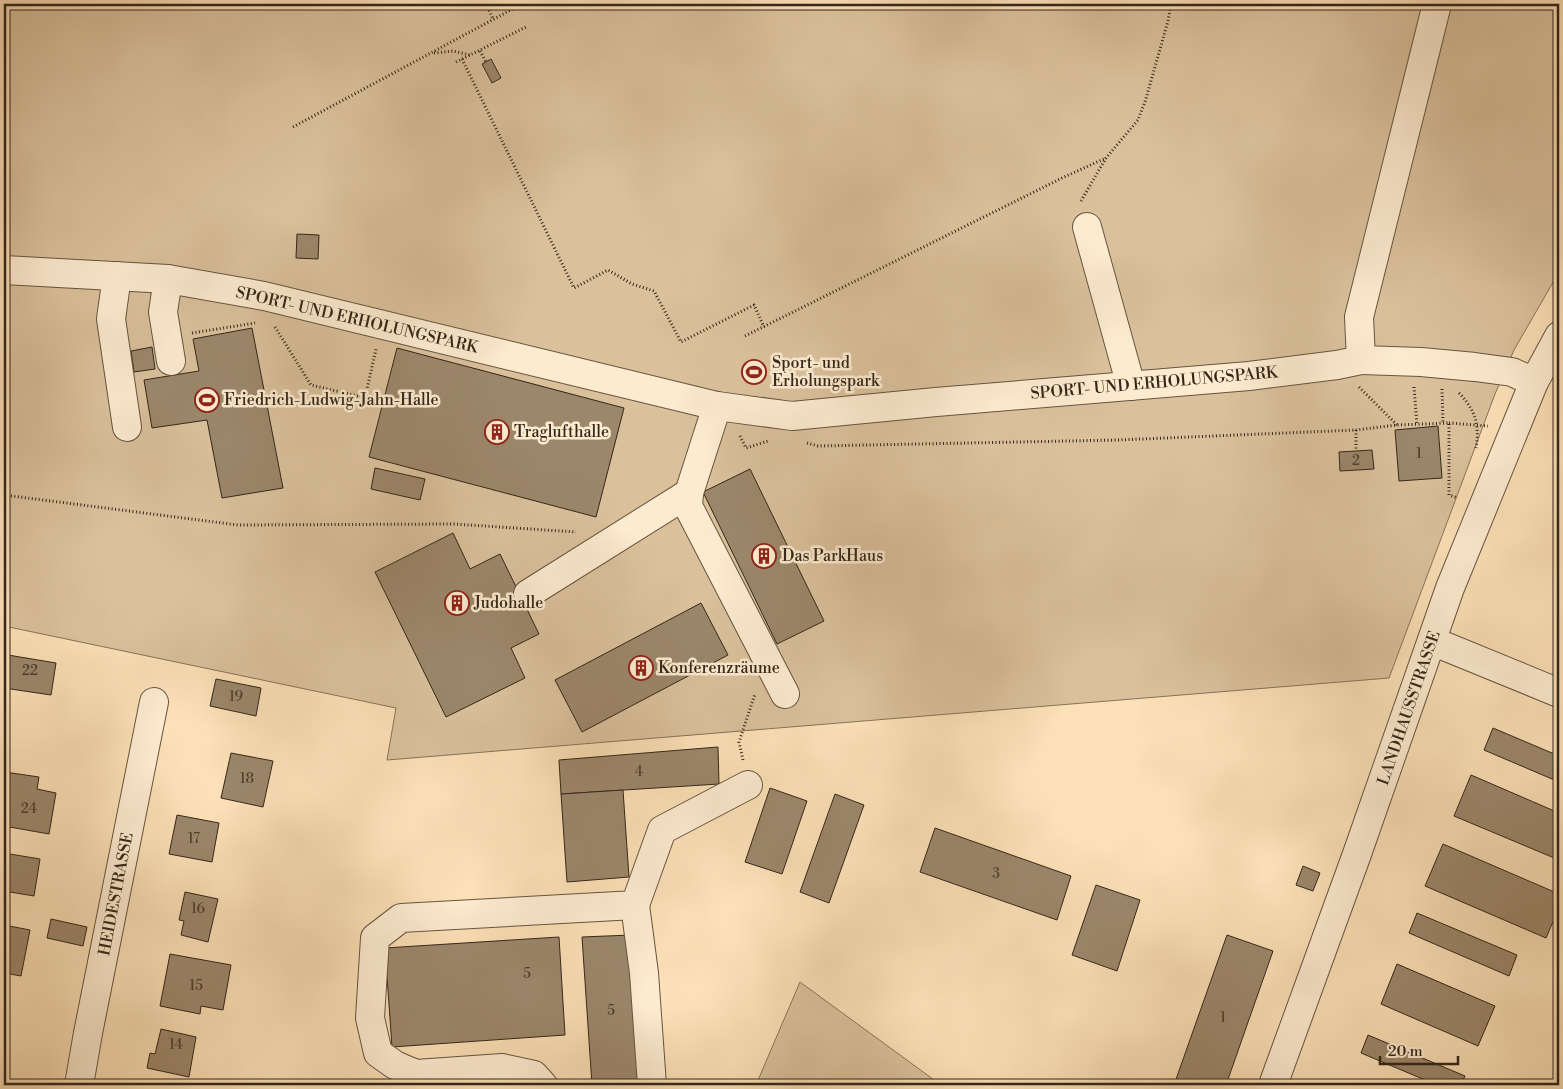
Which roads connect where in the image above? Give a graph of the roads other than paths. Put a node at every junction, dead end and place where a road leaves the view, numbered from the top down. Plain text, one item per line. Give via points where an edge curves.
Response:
1 (1437, 4) edge
2 (1087, 227) road end
3 (4, 270) edge
4 (117, 276) junction
5 (168, 279) junction
6 (1559, 336) edge
7 (1361, 360) junction
8 (171, 361) road end
9 (1534, 382) junction
10 (1131, 386) junction
11 (722, 407) junction
12 (127, 427) dead end
13 (689, 493) junction
14 (528, 594) dead end
15 (1432, 642) junction
16 (1559, 693) edge
17 (786, 694) dead end
18 (154, 702) dead end
19 (748, 785) road end
20 (636, 905) junction
21 (79, 1085) edge
22 (543, 1085) edge
23 (652, 1085) edge
24 (1273, 1085) edge

1 - 7 street via 1358,316
2 - 10 street
3 - 4 street, SPORT- UND ERHOLUNGSPARK
4 - 5 street, SPORT- UND ERHOLUNGSPARK
4 - 12 street via 111,319
5 - 8 street via 163,312
5 - 11 street, SPORT- UND ERHOLUNGSPARK via 267,308 382,324
6 - 9 street, LANDHAUSSTRASSE
7 - 9 street, SPORT- UND ERHOLUNGSPARK via 1412,361 1441,370 1512,372
7 - 10 street, SPORT- UND ERHOLUNGSPARK via 1249,376
9 - 15 street, LANDHAUSSTRASSE via 1450,588
10 - 11 street, SPORT- UND ERHOLUNGSPARK via 792,416
11 - 13 street
13 - 14 street
13 - 17 street via 688,506
15 - 16 street
15 - 24 street, LANDHAUSSTRASSE
18 - 21 street, HEIDESTRASSE
19 - 20 street via 662,830
20 - 22 street via 401,918 375,938 370,1018 378,1052 395,1065 416,1074 502,1068 534,1075
20 - 23 street

